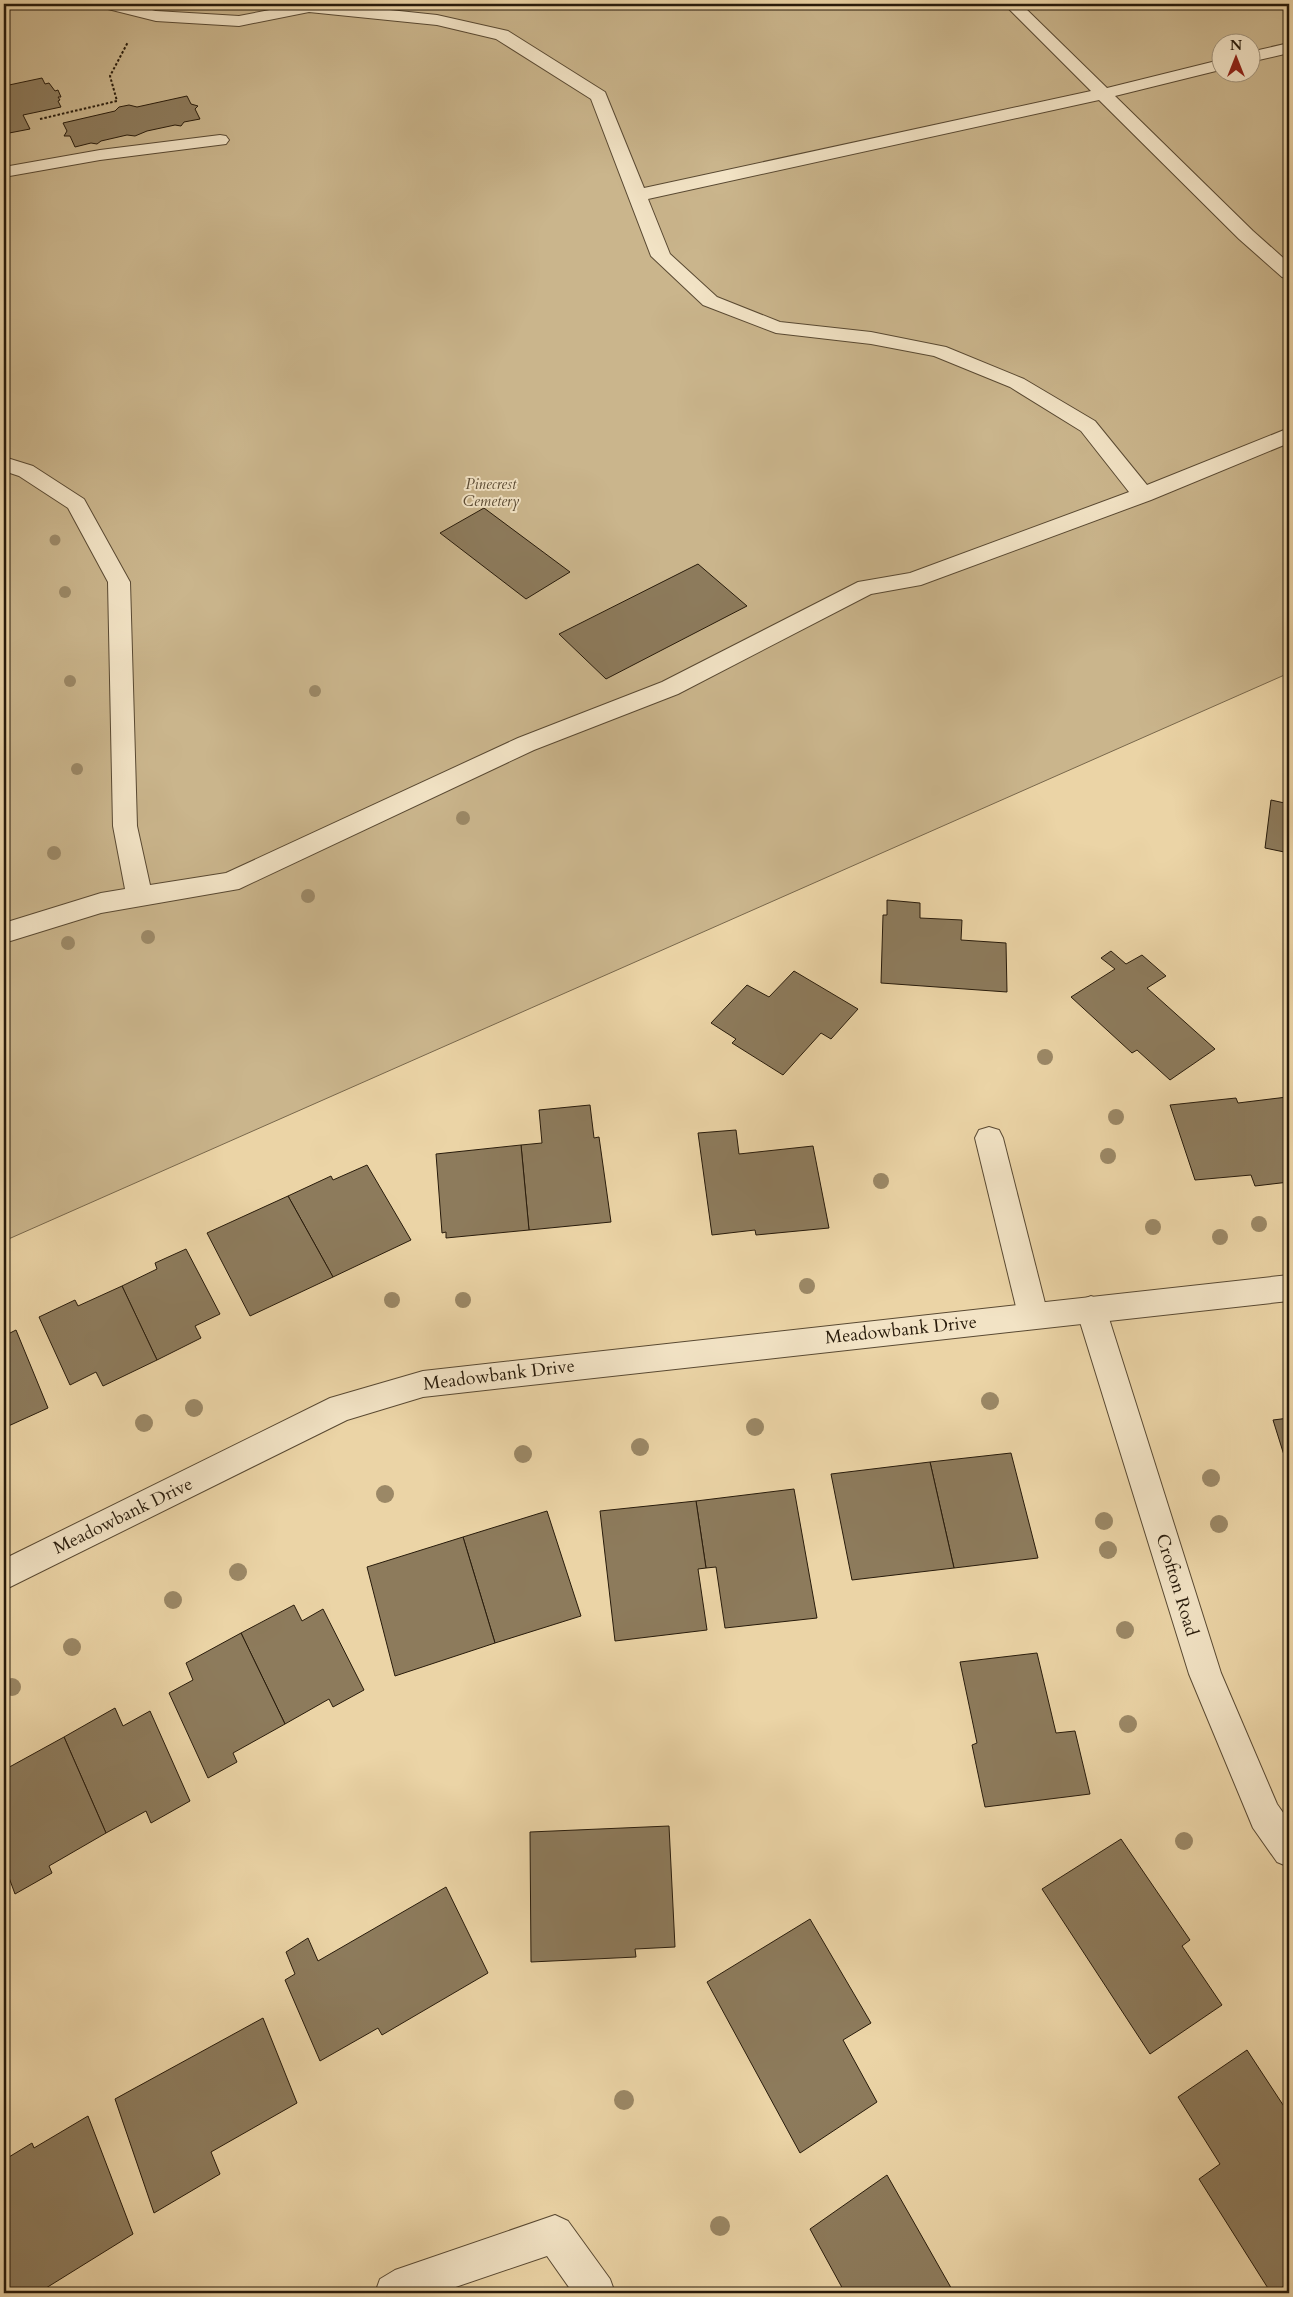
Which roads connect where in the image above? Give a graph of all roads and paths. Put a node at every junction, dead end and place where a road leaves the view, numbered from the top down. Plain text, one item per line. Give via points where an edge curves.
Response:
1 (110, 4) edge
2 (1012, 4) edge
3 (319, 6) edge
4 (142, 12) junction
5 (1289, 48) edge
6 (1260, 55) edge
7 (1210, 67) edge
8 (1103, 94) junction
9 (40, 119) dead end
10 (220, 140) dead end
11 (4, 172) edge
12 (638, 195) junction
13 (1289, 274) edge
14 (1289, 436) edge
15 (4, 464) edge
16 (1143, 495) junction
17 (138, 896) junction
18 (4, 933) edge
19 (989, 1138) dead end
20 (1289, 1288) edge
21 (1091, 1309) junction
22 (1033, 1315) junction
23 (4, 1575) edge
24 (1289, 1850) edge
25 (394, 2293) edge
26 (596, 2293) edge

1 - 4 street
2 - 8 street
3 - 4 street via 239,21 156,16
3 - 12 street via 437,20 502,35 533,53 599,96
4 - 9 path via 110,76 118,100
5 - 6 street
7 - 8 street
8 - 12 street
8 - 13 street
10 - 11 street via 100,155
12 - 16 street via 661,256 710,301 776,327 871,338 939,351 1017,383 1088,426
14 - 16 street
15 - 17 street via 26,471 76,504 119,582 125,826
16 - 17 street via 913,580 866,586 670,688 526,744 230,882
17 - 18 street via 101,903
19 - 22 street
20 - 21 street, Meadowbank Drive
21 - 22 street, Meadowbank Drive
21 - 24 street, Crofton Road via 1205,1674 1265,1816
22 - 23 street, Meadowbank Drive via 423,1384 341,1408
25 - 26 street via 409,2284 555,2234

